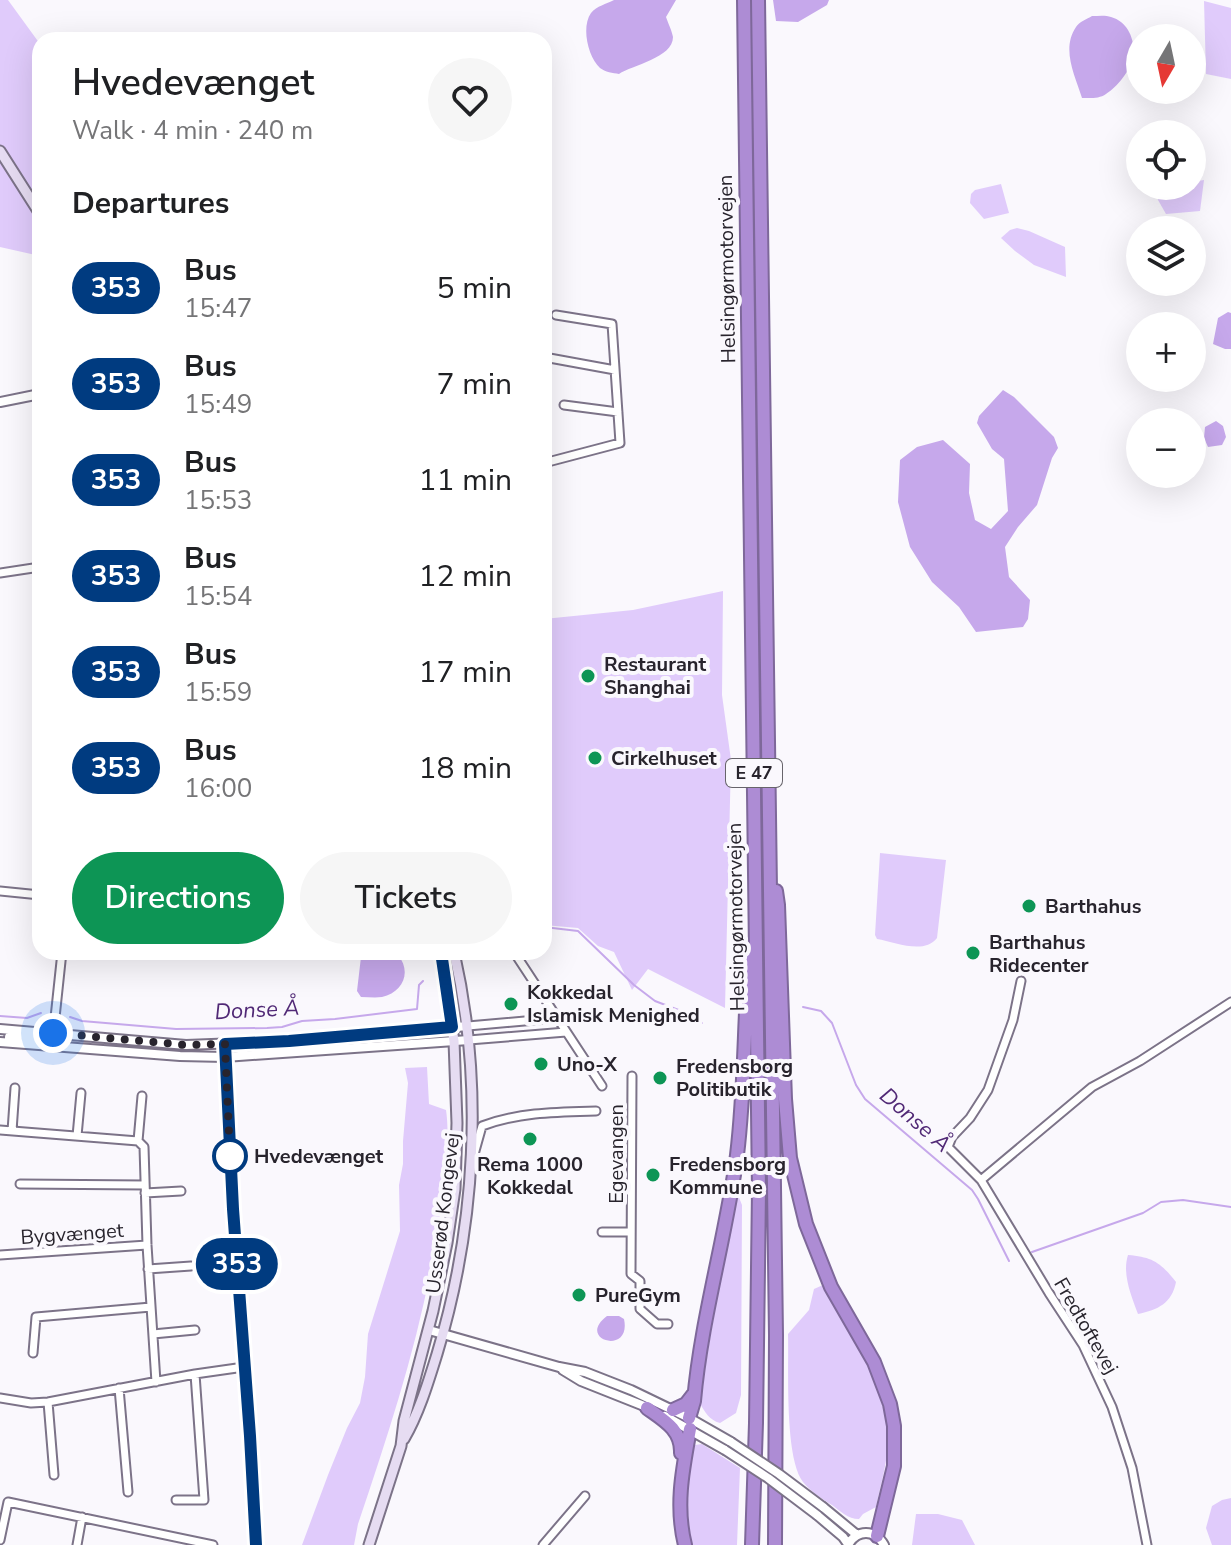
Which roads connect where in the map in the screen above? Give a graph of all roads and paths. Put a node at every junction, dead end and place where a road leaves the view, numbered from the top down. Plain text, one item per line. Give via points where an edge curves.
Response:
1 (744, 0) edge
2 (758, 0) edge
3 (0, 151) edge
4 (32, 201) edge
5 (556, 315) dead end
6 (552, 358) edge
7 (615, 370) junction
8 (32, 396) edge
9 (0, 402) edge
10 (564, 405) dead end
11 (618, 412) junction
12 (552, 461) edge
13 (32, 568) edge
14 (0, 573) edge
15 (769, 850) junction
16 (0, 891) edge
17 (32, 894) edge
18 (755, 901) junction
19 (61, 960) edge
20 (442, 960) edge
21 (456, 960) edge
22 (519, 960) edge
23 (1021, 981) dead end
24 (1231, 1002) edge
25 (558, 1018) junction
26 (468, 1026) junction
27 (452, 1027) junction
28 (0, 1029) edge
29 (566, 1032) junction
30 (53, 1033) junction
31 (0, 1039) edge
32 (469, 1040) junction
33 (454, 1041) junction
34 (225, 1044) junction
35 (52, 1046) junction
36 (225, 1057) junction
37 (632, 1076) dead end
38 (602, 1086) dead end
39 (15, 1088) dead end
40 (81, 1093) dead end
41 (142, 1096) dead end
42 (596, 1111) dead end
43 (0, 1130) edge
44 (12, 1131) junction
45 (77, 1136) junction
46 (138, 1141) junction
47 (471, 1164) junction
48 (981, 1180) junction
49 (20, 1184) dead end
50 (145, 1189) junction
51 (181, 1191) dead end
52 (602, 1232) dead end
53 (631, 1232) junction
54 (147, 1245) junction
55 (0, 1255) edge
56 (191, 1266) dead end
57 (148, 1269) junction
58 (151, 1307) junction
59 (668, 1324) dead end
60 (195, 1330) dead end
61 (429, 1330) junction
62 (153, 1334) junction
63 (443, 1334) junction
64 (33, 1353) dead end
65 (244, 1367) junction
66 (559, 1367) junction
67 (195, 1374) junction
68 (156, 1382) junction
69 (119, 1388) junction
70 (695, 1392) junction
71 (0, 1398) edge
72 (48, 1402) junction
73 (647, 1408) junction
74 (673, 1410) junction
75 (690, 1423) junction
76 (401, 1446) junction
77 (54, 1475) dead end
78 (681, 1477) junction
79 (128, 1492) dead end
80 (585, 1496) dead end
81 (176, 1500) dead end
82 (820, 1511) junction
83 (82, 1517) junction
84 (2, 1524) edge
85 (857, 1535) junction
86 (0, 1540) edge
87 (881, 1541) edge
88 (77, 1545) edge
89 (213, 1545) edge
90 (256, 1545) edge
91 (369, 1545) edge
92 (543, 1545) edge
93 (685, 1545) edge
94 (752, 1545) edge
95 (775, 1545) edge
96 (848, 1545) edge
97 (1147, 1545) edge

1 - 18 highway, Helsingørmotorvejen / E 47
2 - 15 highway, Helsingørmotorvejen / E 47
3 - 4 main road
5 - 7 street via 612,324
6 - 7 street
7 - 11 street
8 - 9 street
10 - 11 street
11 - 12 street via 620,443
13 - 14 street
15 - 87 highway via 778,905 790,1158 806,1224 831,1287 879,1373 894,1426 894,1466
15 - 95 highway, Helsingørmotorvejen / E 47
16 - 17 street
18 - 70 highway via 737,1155
18 - 94 highway, Helsingørmotorvejen / E 47 via 758,1312
19 - 30 street
20 - 27 main road, Usserød Kongevej
21 - 26 main road, Usserød Kongevej
22 - 25 street, Egevangen
23 - 48 street, Fredtoftevej via 988,1090 948,1147
24 - 48 street via 1092,1087
25 - 26 street
25 - 29 street, Egevangen
26 - 27 street
26 - 32 main road, Usserød Kongevej
27 - 33 main road, Usserød Kongevej
27 - 34 street
28 - 30 street
29 - 32 street
29 - 38 street, Egevangen
30 - 31 street via 46,1040
30 - 34 street
30 - 35 street
31 - 35 street
32 - 33 street
32 - 47 main road, Usserød Kongevej
33 - 36 street
33 - 61 main road, Usserød Kongevej via 455,1189
34 - 36 street
35 - 36 street
36 - 65 street
37 - 53 street, Egevangen
39 - 44 street
40 - 45 street
41 - 46 street, Bygvænget
42 - 47 street, Egevangen via 496,1120 482,1126
43 - 44 street
44 - 45 street
45 - 46 street
46 - 50 street, Bygvænget via 144,1147
47 - 63 main road, Usserød Kongevej
48 - 97 street, Fredtoftevej via 1083,1345 1112,1407 1132,1468
49 - 50 street
50 - 51 street
50 - 54 street, Bygvænget
52 - 53 street, Egevangen
53 - 59 street, Egevangen via 631,1274 640,1281 640,1309 657,1324
54 - 55 street, Bygvænget
54 - 57 street, Bygvænget
56 - 57 street
57 - 58 street, Bygvænget
58 - 62 street, Bygvænget
58 - 64 street via 36,1317
60 - 62 street
61 - 63 street
61 - 76 main road, Usserød Kongevej
62 - 68 street, Bygvænget
63 - 66 street
63 - 76 main road, Usserød Kongevej
65 - 67 street
65 - 90 street
66 - 73 street
66 - 74 street via 585,1372
67 - 68 street
67 - 81 street via 204,1500
68 - 69 street
69 - 72 street
69 - 79 street
70 - 74 highway
70 - 75 highway
71 - 72 street
72 - 77 street
73 - 75 street
73 - 78 highway via 676,1432
74 - 75 street
75 - 78 highway
75 - 82 street, bridge
76 - 91 main road
78 - 93 highway
80 - 92 street
82 - 85 street
82 - 96 street
83 - 84 street via 8,1502
83 - 88 street
83 - 89 street
84 - 86 street
85 - 87 street via 867,1532
85 - 96 street

